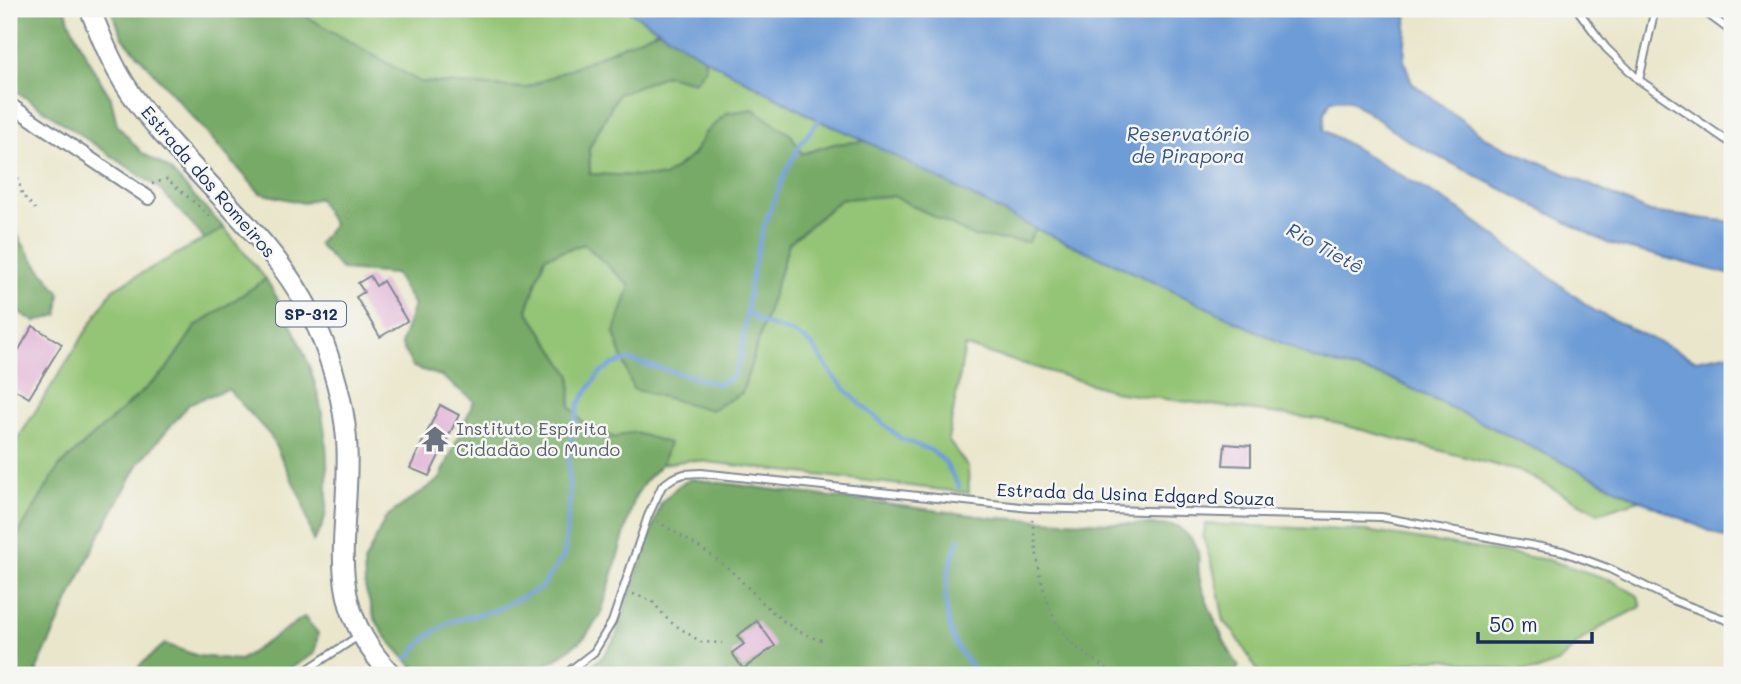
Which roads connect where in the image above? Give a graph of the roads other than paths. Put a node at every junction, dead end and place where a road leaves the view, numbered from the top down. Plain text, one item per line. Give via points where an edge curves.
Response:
1 (90, 9) edge
2 (1577, 9) edge
3 (1653, 9) edge
4 (1701, 9) edge
5 (1732, 32) edge
6 (1639, 80) junction
7 (9, 104) edge
8 (1732, 145) edge
9 (149, 198) dead end
10 (1732, 622) edge
11 (362, 634) junction
12 (299, 675) edge
13 (392, 675) edge
14 (564, 675) edge

1 - 11 main road, Estrada dos Romeiros / SP-312 via 112,62 136,101 273,255 296,287 322,339 338,387 347,450 345,587
2 - 6 lane via 1606,48
3 - 6 lane
4 - 5 lane
6 - 8 lane
7 - 9 street
10 - 14 lane, Estrada da Usina Edgard Souza via 1562,551 1381,517 1030,508 701,472 684,474 662,486 612,622 594,652
11 - 12 lane
11 - 13 main road, Estrada dos Romeiros / SP-312

